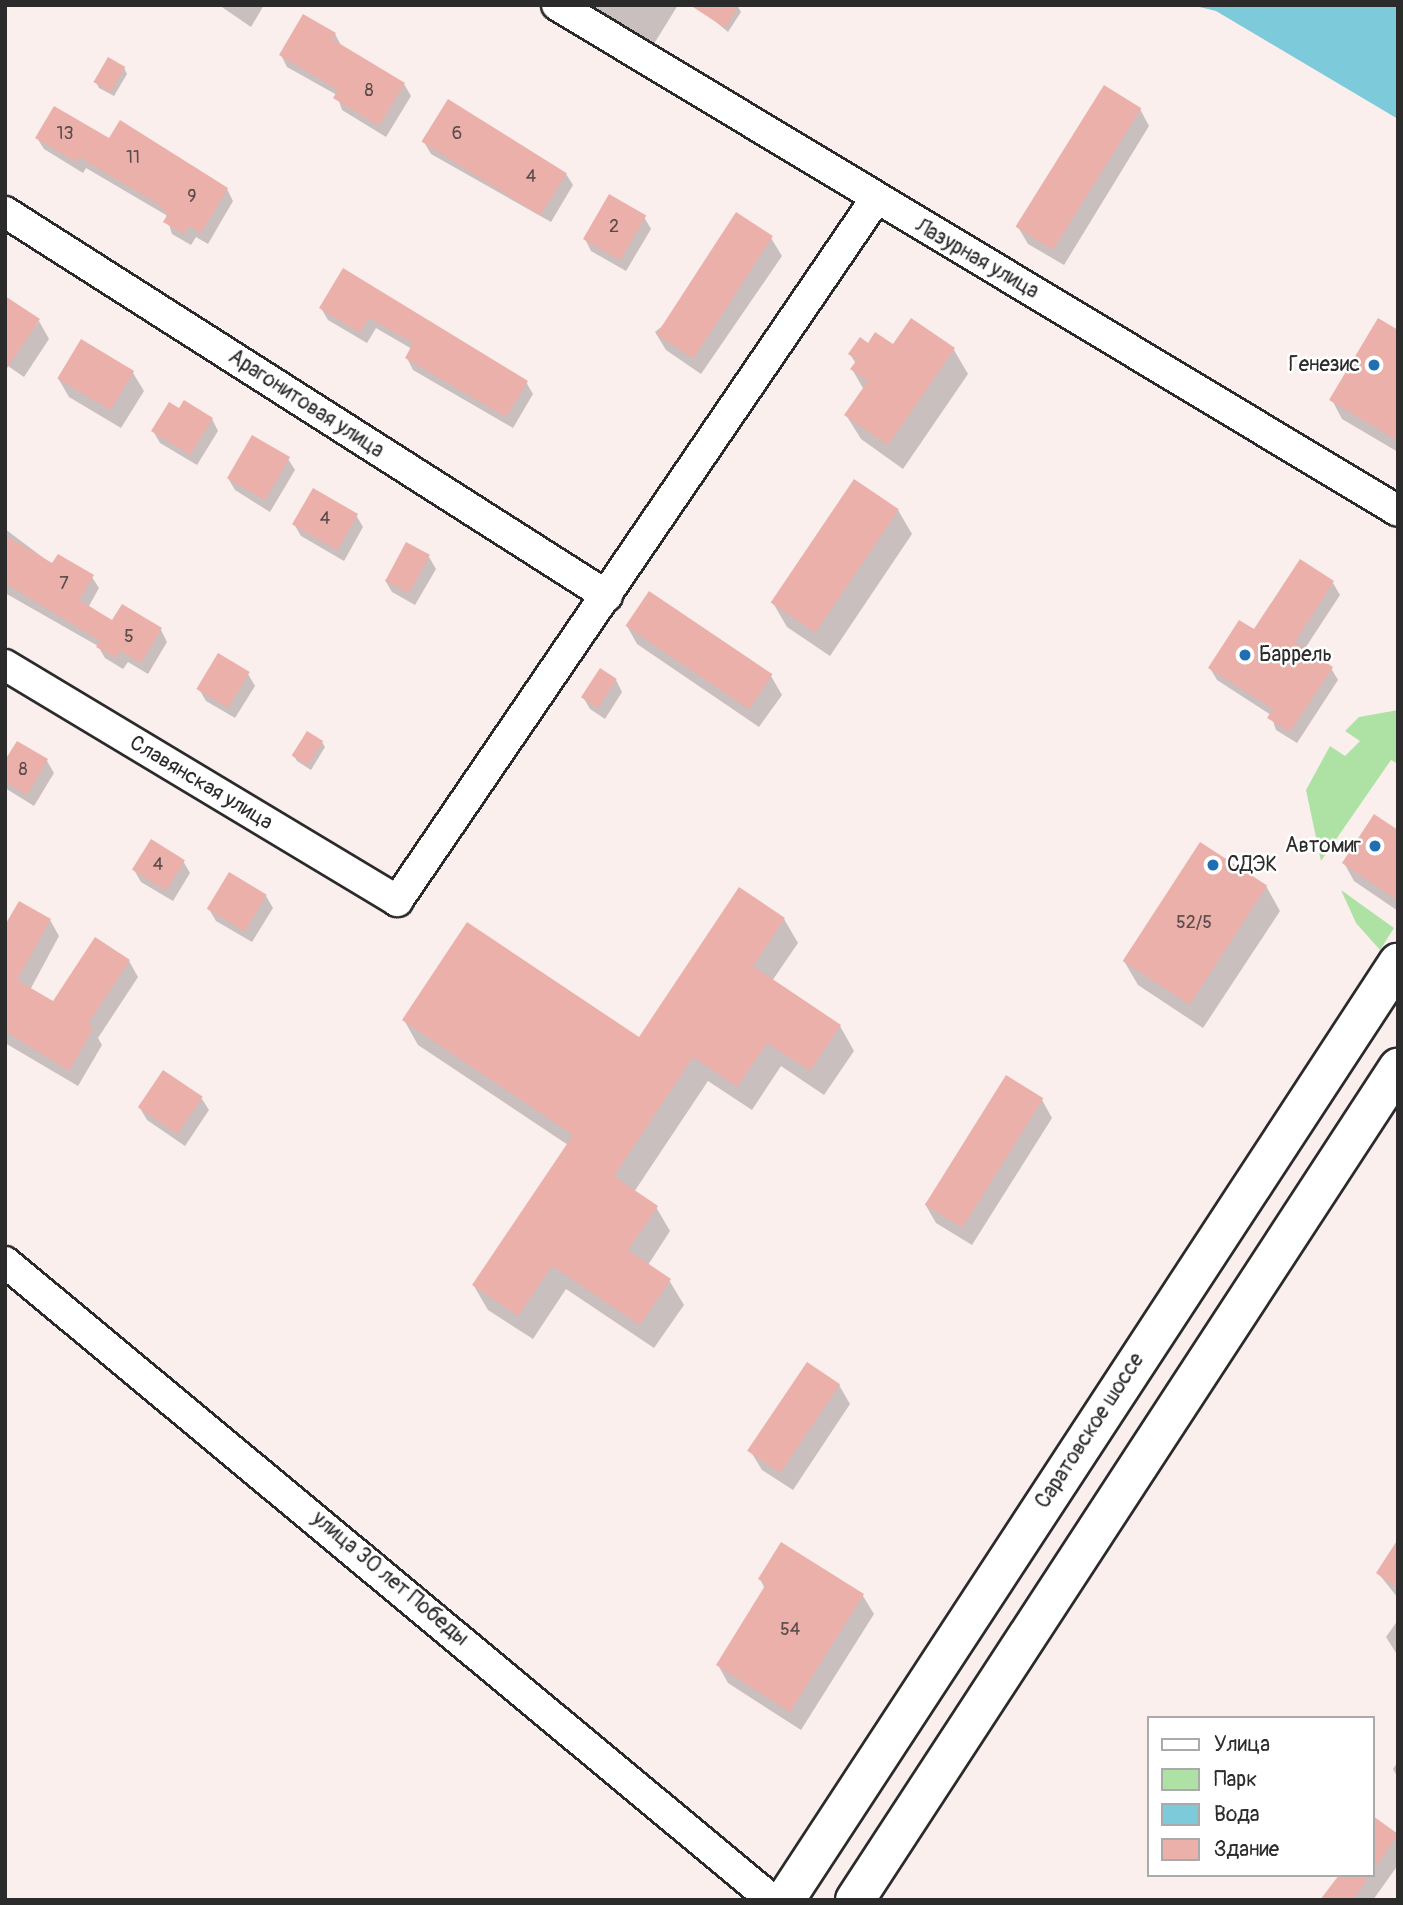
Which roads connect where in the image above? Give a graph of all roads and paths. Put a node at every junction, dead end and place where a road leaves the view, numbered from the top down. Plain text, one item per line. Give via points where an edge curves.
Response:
1 (557, 5) edge
2 (875, 200) junction
3 (5, 212) edge
4 (1398, 511) edge
5 (607, 596) junction
6 (5, 665) edge
7 (1398, 963) edge
8 (1398, 1068) edge
9 (5, 1262) edge
10 (772, 1900) edge
11 (785, 1900) edge
12 (855, 1900) edge

1 - 2 street, Лазурная улица
2 - 4 street, Лазурная улица
2 - 5 street
3 - 5 street, Арагонитовая улица
5 - 6 street, Славянская улица via 397,901
7 - 11 main road, Саратовское шоссе
8 - 12 main road
9 - 10 street, улица 30 лет Победы

